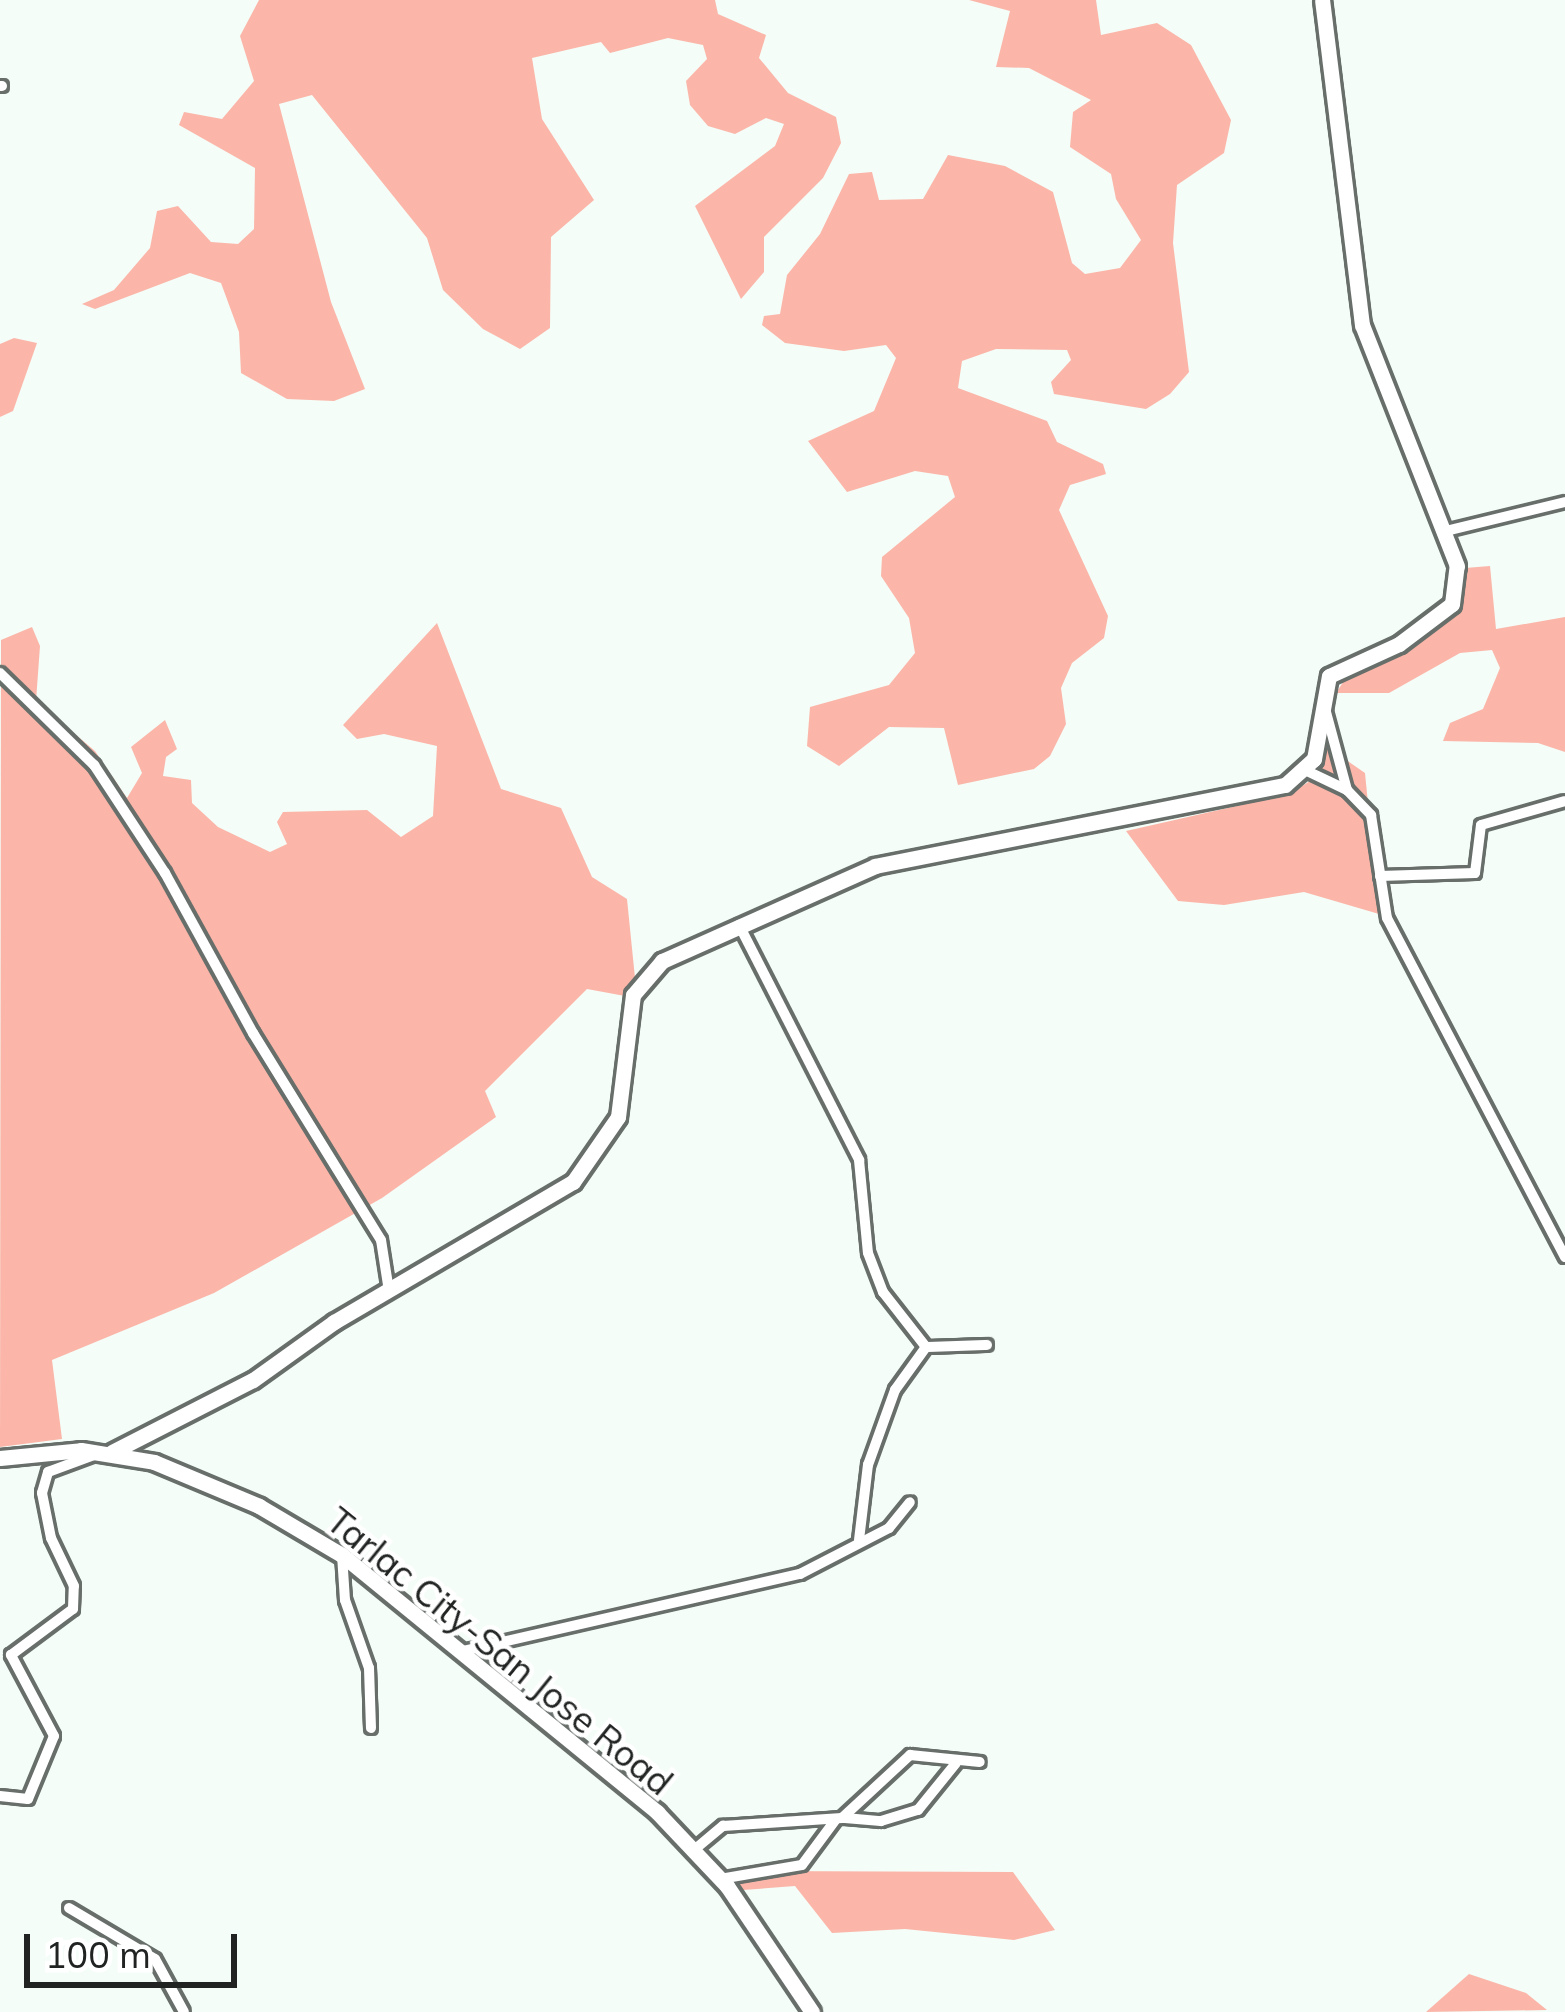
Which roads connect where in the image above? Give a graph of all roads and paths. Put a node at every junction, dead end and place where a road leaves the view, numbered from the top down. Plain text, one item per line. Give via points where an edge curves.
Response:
1 (1322, 0) edge
2 (1565, 502) edge
3 (1442, 532) junction
4 (0, 673) edge
5 (1322, 696) junction
6 (1307, 771) junction
7 (1347, 790) junction
8 (1565, 801) edge
9 (1380, 876) junction
10 (739, 925) junction
11 (1565, 1257) edge
12 (389, 1291) junction
13 (987, 1345) dead end
14 (926, 1347) junction
15 (108, 1452) junction
16 (0, 1458) edge
17 (910, 1502) dead end
18 (859, 1540) junction
19 (342, 1555) junction
20 (463, 1651) junction
21 (371, 1728) dead end
22 (980, 1762) dead end
23 (956, 1763) junction
24 (0, 1796) edge
25 (839, 1819) junction
26 (694, 1850) junction
27 (720, 1879) junction
28 (69, 1908) dead end
29 (184, 2012) edge
30 (812, 2012) edge

1 - 3 street via 1362,325
2 - 3 street
3 - 5 street via 1457,566 1452,604 1399,644 1337,668
4 - 12 street via 94,765 165,873 387,1250
5 - 6 street
5 - 7 street
6 - 7 street
6 - 10 street via 1286,785 875,866
7 - 9 street via 1371,815
8 - 9 street via 1480,825 1475,873
9 - 11 street via 1387,918 1453,1057 1516,1156
10 - 12 street via 662,961 638,986 618,1117 584,1171
10 - 14 street via 859,1160 868,1253 883,1292
12 - 15 street via 253,1380
13 - 14 street
14 - 18 street via 895,1390 868,1465
15 - 16 street, Tarlac City-San Jose Road
15 - 19 street, Tarlac City-San Jose Road via 217,1486
15 - 24 street via 48,1472 42,1493 51,1538 74,1586 74,1609 11,1655 54,1736 28,1799
17 - 18 street via 890,1528
18 - 20 street via 800,1574 752,1588 675,1597
19 - 20 street, Tarlac City-San Jose Road
19 - 21 street via 345,1600 369,1668
20 - 26 street, Tarlac City-San Jose Road
22 - 23 street
23 - 25 street via 919,1810 881,1821
23 - 25 street via 910,1755
25 - 26 street via 730,1825
25 - 27 street via 802,1864
26 - 27 street, Tarlac City-San Jose Road
27 - 30 street, Tarlac City-San Jose Road
28 - 29 street via 155,1959

